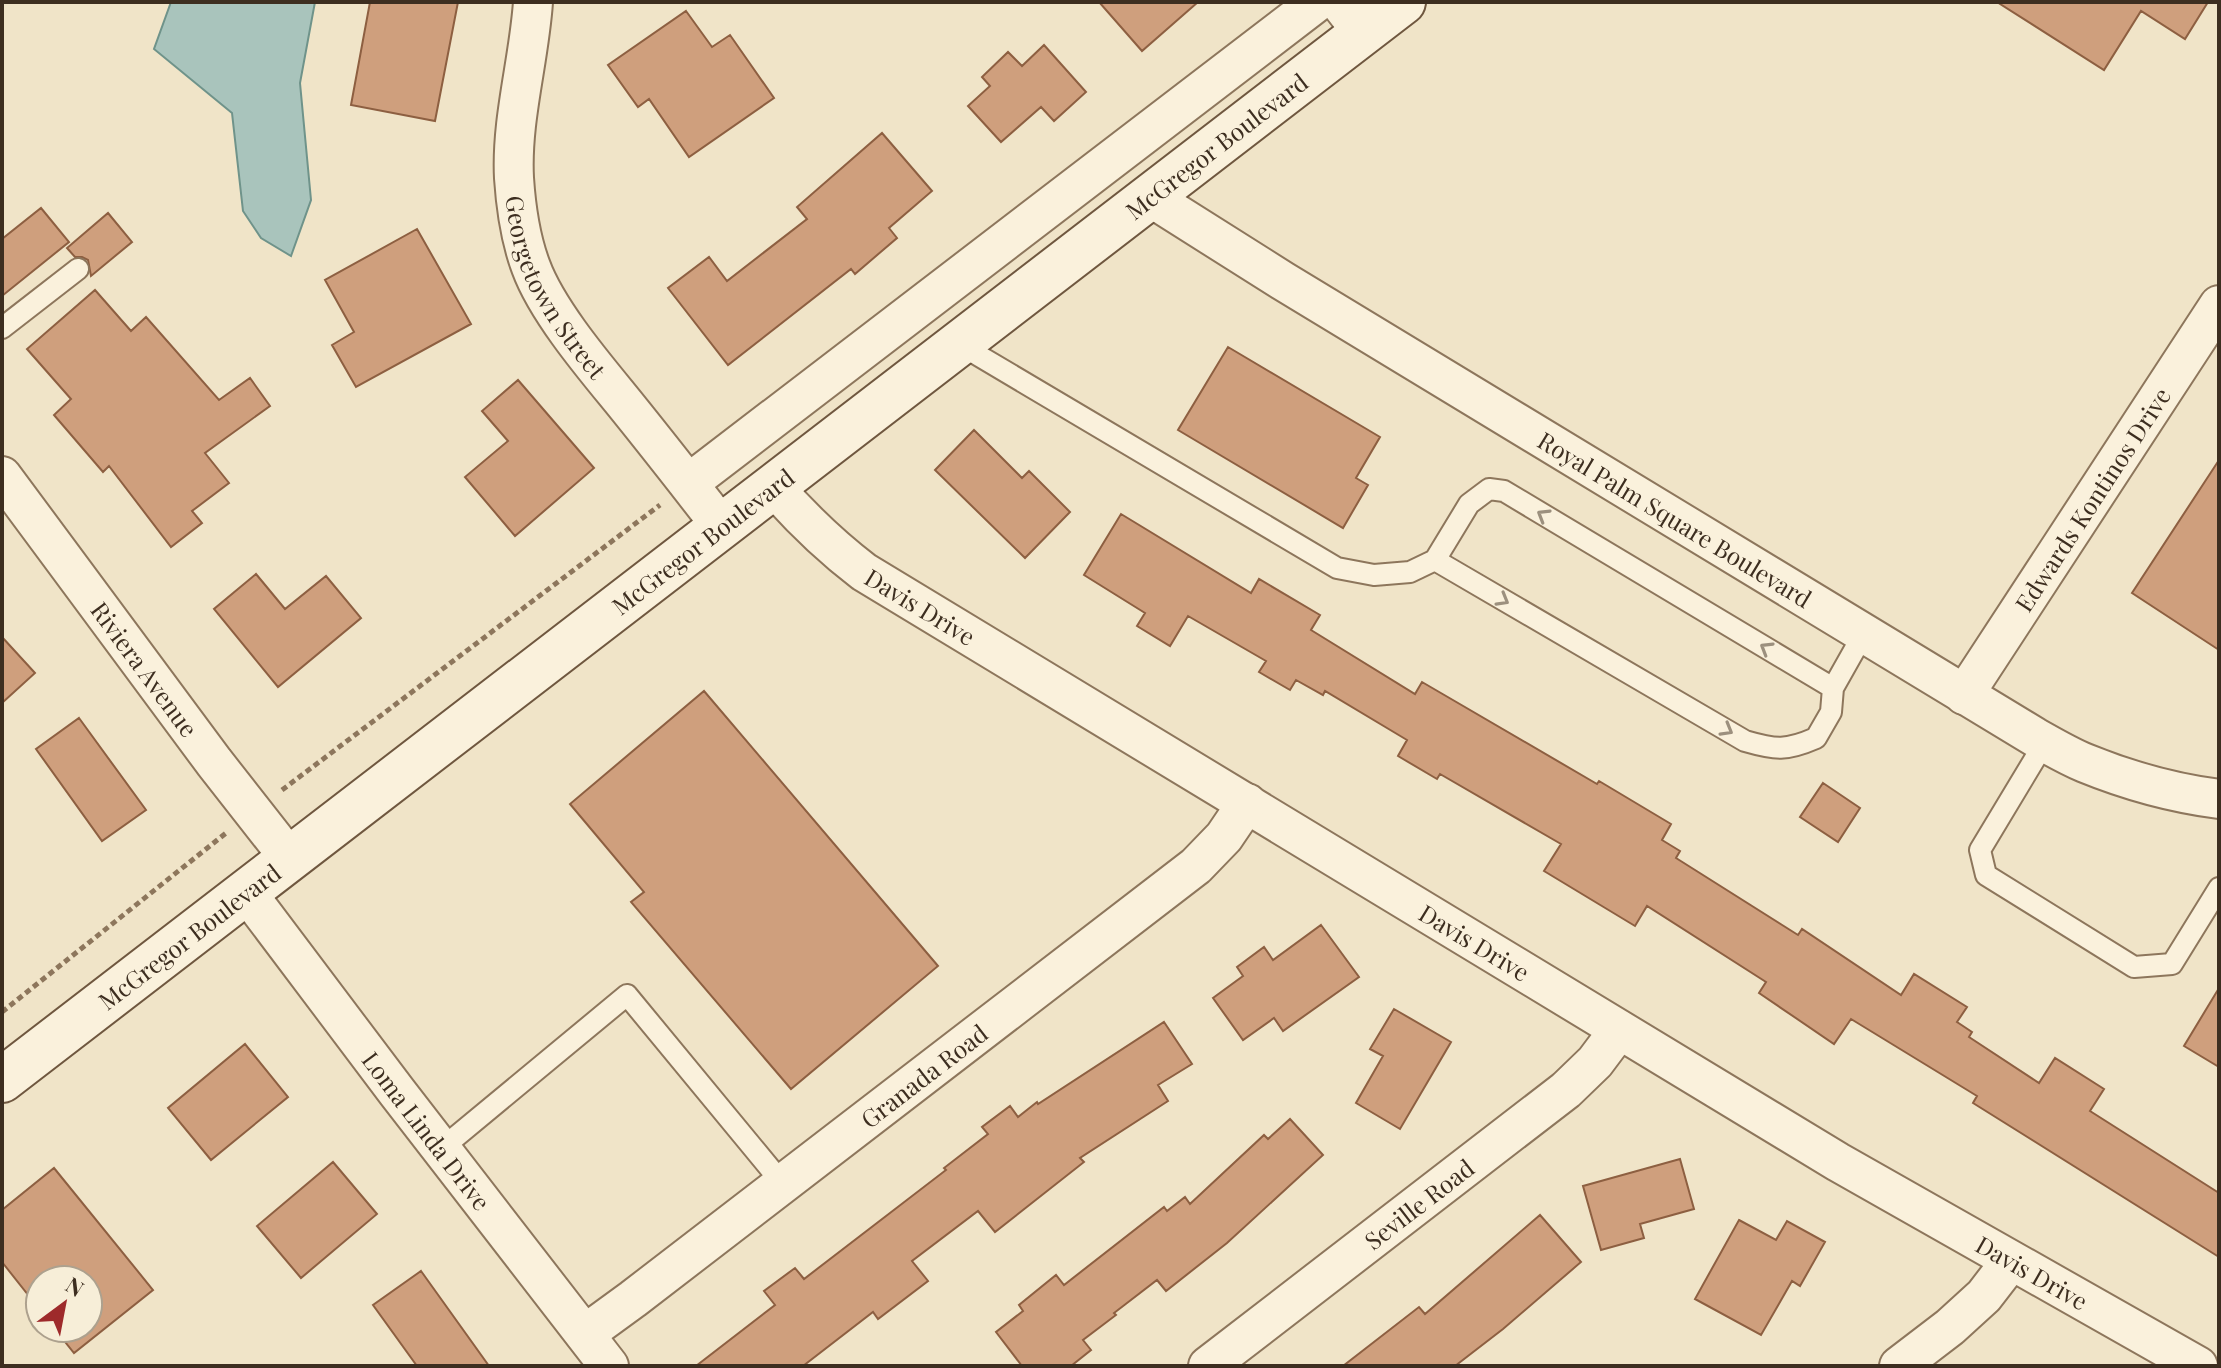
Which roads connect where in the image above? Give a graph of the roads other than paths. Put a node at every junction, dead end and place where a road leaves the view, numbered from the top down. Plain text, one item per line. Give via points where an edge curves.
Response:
1 (533, 2) edge
2 (1317, 2) edge
3 (1403, 2) edge
4 (1351, 17) edge
5 (1150, 197) junction
6 (78, 269) dead end
7 (2219, 305) edge
8 (2, 328) edge
9 (959, 344) junction
10 (2, 476) edge
11 (689, 483) junction
12 (774, 487) junction
13 (722, 527) junction
14 (1435, 560) junction
15 (1864, 633) junction
16 (1833, 688) junction
17 (1964, 695) junction
18 (2045, 742) junction
19 (2219, 799) edge
20 (1247, 803) junction
21 (290, 859) junction
22 (2219, 888) edge
23 (247, 893) junction
24 (1619, 1030) junction
25 (2, 1080) edge
26 (441, 1149) junction
27 (783, 1184) junction
28 (2011, 1261) junction
29 (585, 1334) junction
30 (609, 1366) edge
31 (1208, 1366) edge
32 (1899, 1366) edge
33 (2198, 1366) edge

1 - 11 street, Georgetown Street via 514,175 517,223 531,269 587,357
2 - 11 street
3 - 4 main road, McGregor Boulevard
4 - 5 main road, McGregor Boulevard
5 - 9 main road, McGregor Boulevard
5 - 15 street, Royal Palm Square Boulevard
6 - 8 lane
7 - 17 street, Edwards Kontinos Drive
9 - 12 main road, McGregor Boulevard
9 - 14 lane via 1337,568 1374,575 1410,572
10 - 21 street, Riviera Avenue
11 - 13 street, Georgetown Street
12 - 13 main road, McGregor Boulevard
12 - 20 street, Davis Drive via 803,520 864,572
13 - 21 main road, McGregor Boulevard
14 -> 16 lane via 1745,741 1785,749 1816,738 1831,712
16 -> 14 lane via 1504,491 1489,489 1469,504
15 - 16 lane
15 - 17 street, Royal Palm Square Boulevard
17 - 18 street, Royal Palm Square Boulevard
18 - 19 street, Royal Palm Square Boulevard via 2133,781
18 - 22 lane via 1980,850 1986,875 2134,967 2172,964
20 - 24 street, Davis Drive
20 - 27 street, Granada Road via 1196,866
21 - 23 main road, McGregor Boulevard
23 - 25 main road, McGregor Boulevard
23 - 26 street, Loma Linda Drive
24 - 28 street, Davis Drive
24 - 31 street, Seville Road via 1566,1090
26 - 27 lane via 627,995
26 - 29 street, Loma Linda Drive
27 - 29 street, Granada Road
28 - 32 street via 1984,1296
28 - 33 street, Davis Drive
29 - 30 street, Loma Linda Drive

